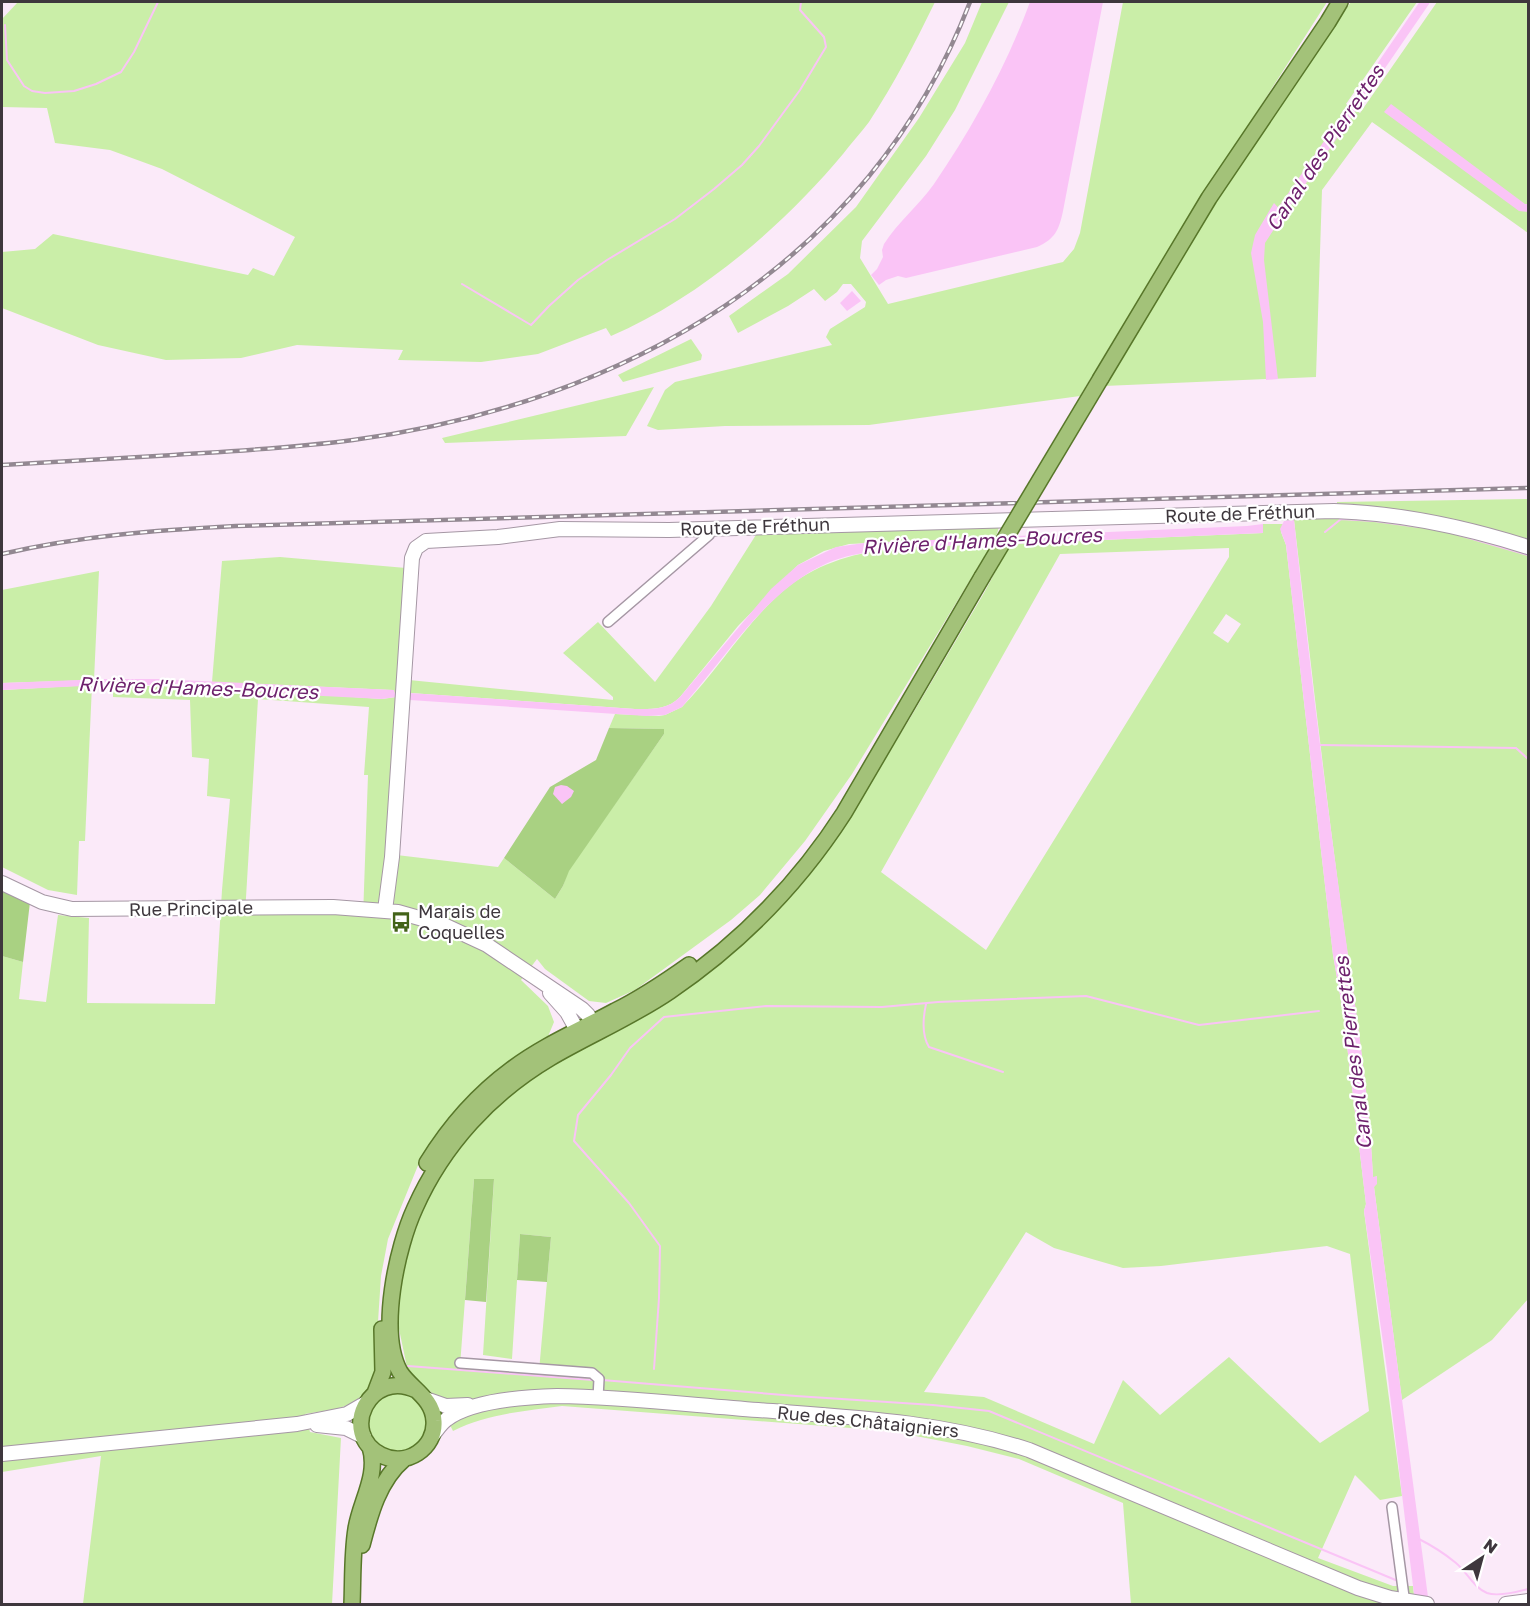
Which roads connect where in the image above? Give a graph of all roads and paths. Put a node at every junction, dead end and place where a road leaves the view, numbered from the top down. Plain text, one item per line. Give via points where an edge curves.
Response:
1 (1340, 2) edge
2 (1345, 2) edge
3 (1328, 22) junction
4 (709, 529) junction
5 (1528, 547) edge
6 (608, 621) dead end
7 (2, 883) edge
8 (385, 910) junction
9 (524, 970) junction
10 (596, 1028) junction
11 (580, 1036) junction
12 (460, 1363) dead end
13 (598, 1388) junction
14 (421, 1395) junction
15 (371, 1398) junction
16 (488, 1403) junction
17 (297, 1424) junction
18 (432, 1436) junction
19 (367, 1442) junction
20 (2, 1454) edge
21 (404, 1458) junction
22 (1392, 1507) dead end
23 (353, 1583) junction
24 (1407, 1603) edge
25 (352, 1605) edge
26 (1427, 1605) edge

1 - 3 main road
2 - 3 main road
3 - 10 main road, bridge via 1209,198 824,842 789,885 719,954 639,1011
4 - 5 street, Route de Fréthun via 1355,512 1449,525
4 - 6 street via 709,535
4 - 8 street, Route de Fréthun via 560,529 430,540 417,547 411,564 392,857
7 - 8 street, Rue Principale via 42,902 80,910 316,907
8 - 9 street, Rue Principale via 459,931
9 - 10 street via 578,1005
9 - 11 street via 556,999
10 - 11 main road
11 - 14 main road via 491,1101 453,1143 418,1200 402,1239 391,1325 397,1365
11 - 15 main road via 524,1061 490,1086 449,1131 424,1167 403,1210 390,1253 383,1299 383,1372
12 - 13 street via 592,1373
13 - 16 street, Rue des Châtaigniers
13 - 24 street, Rue des Châtaigniers via 878,1419 976,1434 1047,1457 1344,1583
14 - 15 main road via 395,1386
14 - 16 street via 446,1406
14 - 18 main road via 434,1415
15 - 17 street via 347,1414
15 - 19 main road via 361,1421
16 - 18 street, Rue des Châtaigniers via 450,1417
17 - 19 street via 346,1428
17 - 20 street
18 - 21 main road via 421,1451
19 - 21 main road via 386,1457
19 - 23 main road via 373,1456 372,1471 356,1529
21 - 23 main road via 390,1474 374,1505
22 - 24 street
23 - 25 main road
24 - 26 street, Rue des Châtaigniers

